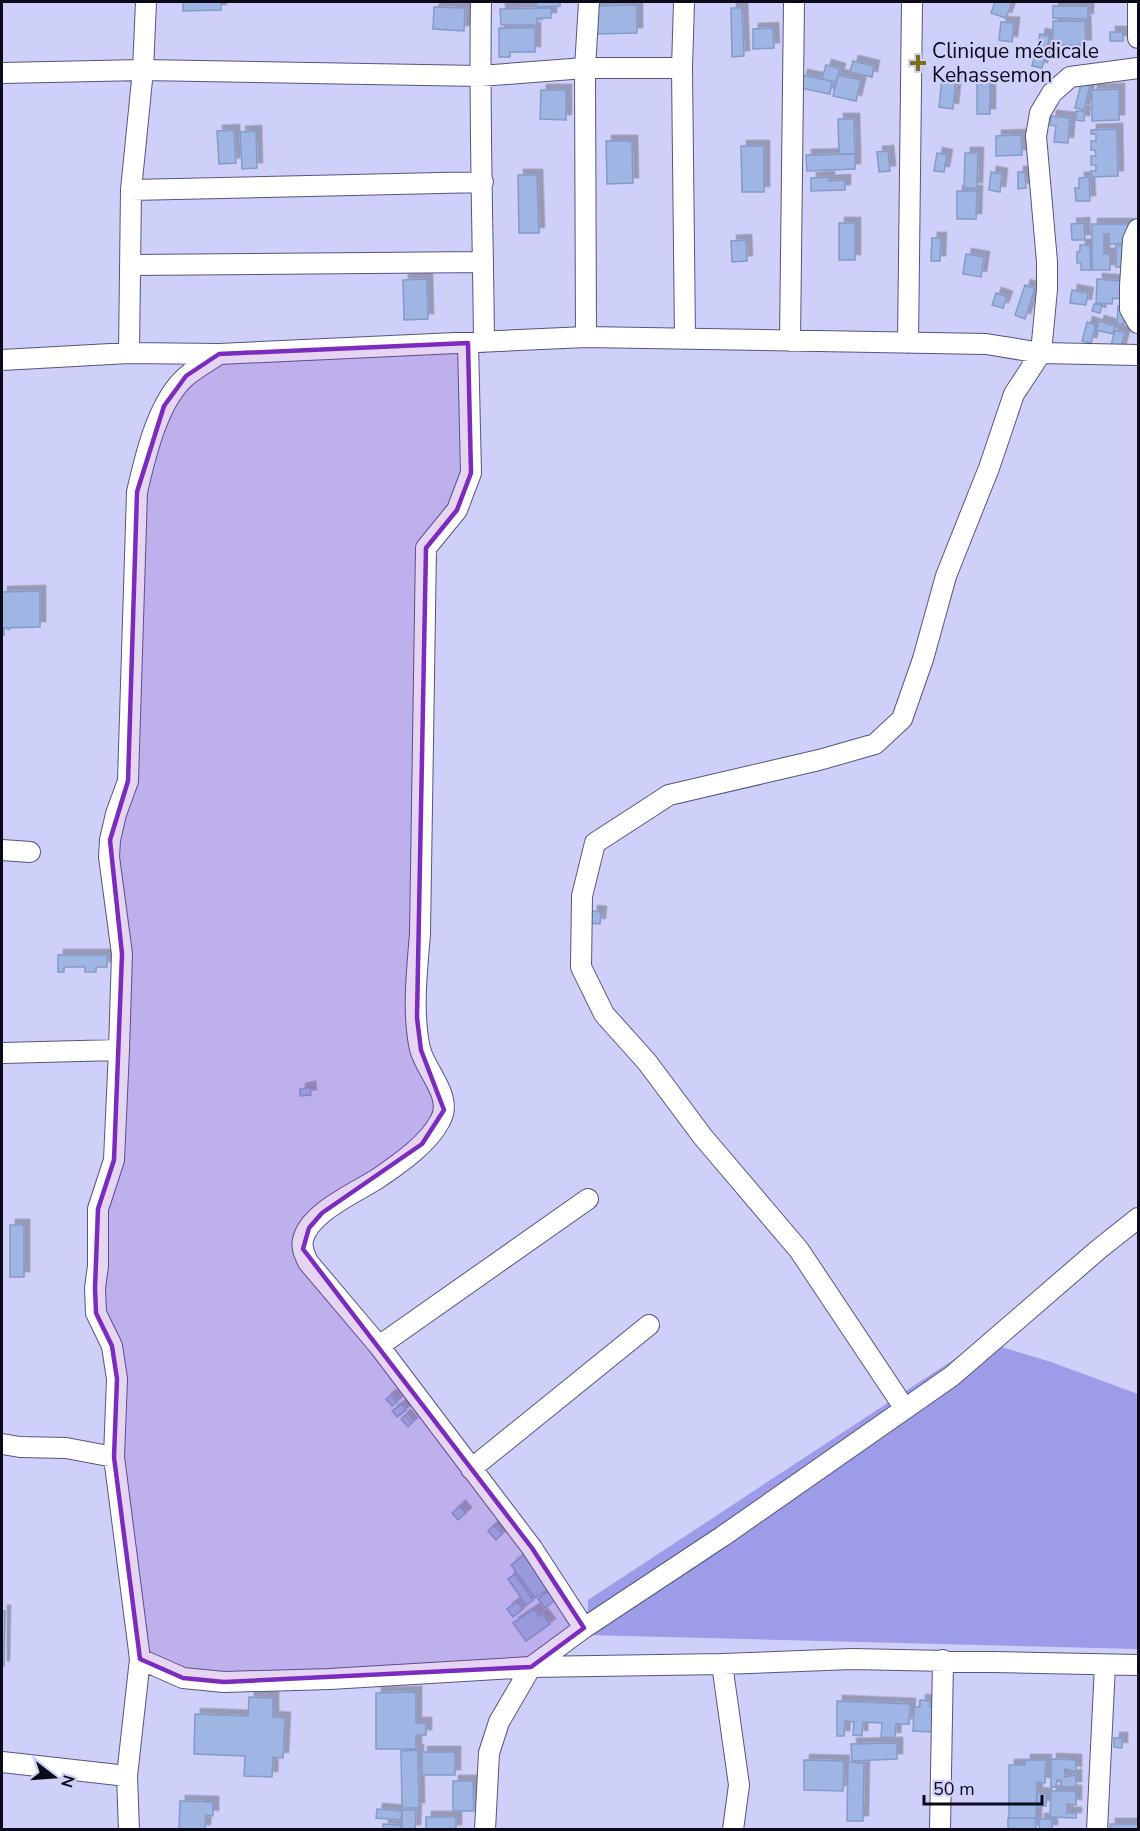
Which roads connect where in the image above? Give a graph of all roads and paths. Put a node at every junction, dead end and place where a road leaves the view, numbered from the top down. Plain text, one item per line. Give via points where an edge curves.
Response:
1 (146, 2) edge
2 (481, 2) edge
3 (589, 2) edge
4 (684, 2) edge
5 (794, 2) edge
6 (912, 2) edge
7 (1138, 2) edge
8 (1138, 38) edge
9 (585, 68) junction
10 (682, 68) junction
11 (1138, 68) edge
12 (143, 70) junction
13 (2, 73) edge
14 (480, 76) junction
15 (483, 182) junction
16 (131, 190) junction
17 (1138, 229) edge
18 (483, 262) junction
19 (130, 265) junction
20 (1138, 323) edge
21 (586, 338) junction
22 (685, 339) junction
23 (790, 341) junction
24 (476, 343) junction
25 (908, 343) junction
26 (129, 353) junction
27 (1041, 353) junction
28 (219, 354) junction
29 (1138, 355) edge
30 (2, 360) edge
31 (2, 850) edge
32 (30, 852) dead end
33 (119, 1050) junction
34 (2, 1053) edge
35 (588, 1199) dead end
36 (1138, 1218) edge
37 (649, 1325) dead end
38 (379, 1346) junction
39 (905, 1409) junction
40 (2, 1444) edge
41 (114, 1457) junction
42 (471, 1469) junction
43 (584, 1628) junction
44 (140, 1659) junction
45 (943, 1660) junction
46 (722, 1664) junction
47 (1105, 1665) junction
48 (1138, 1665) edge
49 (531, 1666) junction
50 (2, 1762) edge
51 (127, 1776) junction
52 (129, 1830) edge
53 (485, 1830) edge
54 (734, 1830) edge
55 (940, 1830) edge
56 (1097, 1830) edge

1 - 12 street
2 - 14 street
3 - 9 street
4 - 10 street
5 - 23 street
6 - 25 street
7 - 8 street
9 - 10 street
9 - 14 street
9 - 21 street
10 - 22 street
11 - 27 street via 1070,77 1052,93 1040,113 1036,136 1047,262
12 - 13 street
12 - 14 street
12 - 16 street
14 - 15 street
15 - 16 street
15 - 18 street
16 - 19 street
17 - 20 street via 1133,240 1130,286 1130,309
18 - 19 street
18 - 24 street
19 - 26 street
21 - 22 street
21 - 24 street
22 - 23 street
23 - 25 street
24 - 28 street
24 - 38 street via 471,473 457,510 426,548 417,1018 421,1050 443,1098 444,1110 440,1122 422,1143 381,1176 322,1213 303,1239 308,1262
25 - 27 street via 986,344
26 - 28 street
26 - 30 street
27 - 29 street
27 - 39 street via 1014,394 946,576 902,719 876,744 669,795 595,843 582,896 581,967 604,1014 799,1250
28 - 33 street via 186,376 164,406 147,449 137,492 128,781 110,840 122,954
31 - 32 street
33 - 34 street
33 - 41 street via 114,1160 98,1209 94,1288 96,1313 112,1346 117,1379
35 - 38 street
36 - 39 street via 952,1376
37 - 42 street
38 - 42 street
39 - 43 street
40 - 41 street via 66,1448
41 - 44 street
42 - 43 street via 532,1548
43 - 49 street
44 - 49 street via 183,1678 224,1682
44 - 51 street
45 - 46 street
45 - 47 street
45 - 55 street
46 - 49 street
46 - 54 street via 739,1785
47 - 48 street
47 - 56 street
49 - 53 street via 500,1722 489,1753
50 - 51 street
51 - 52 street

